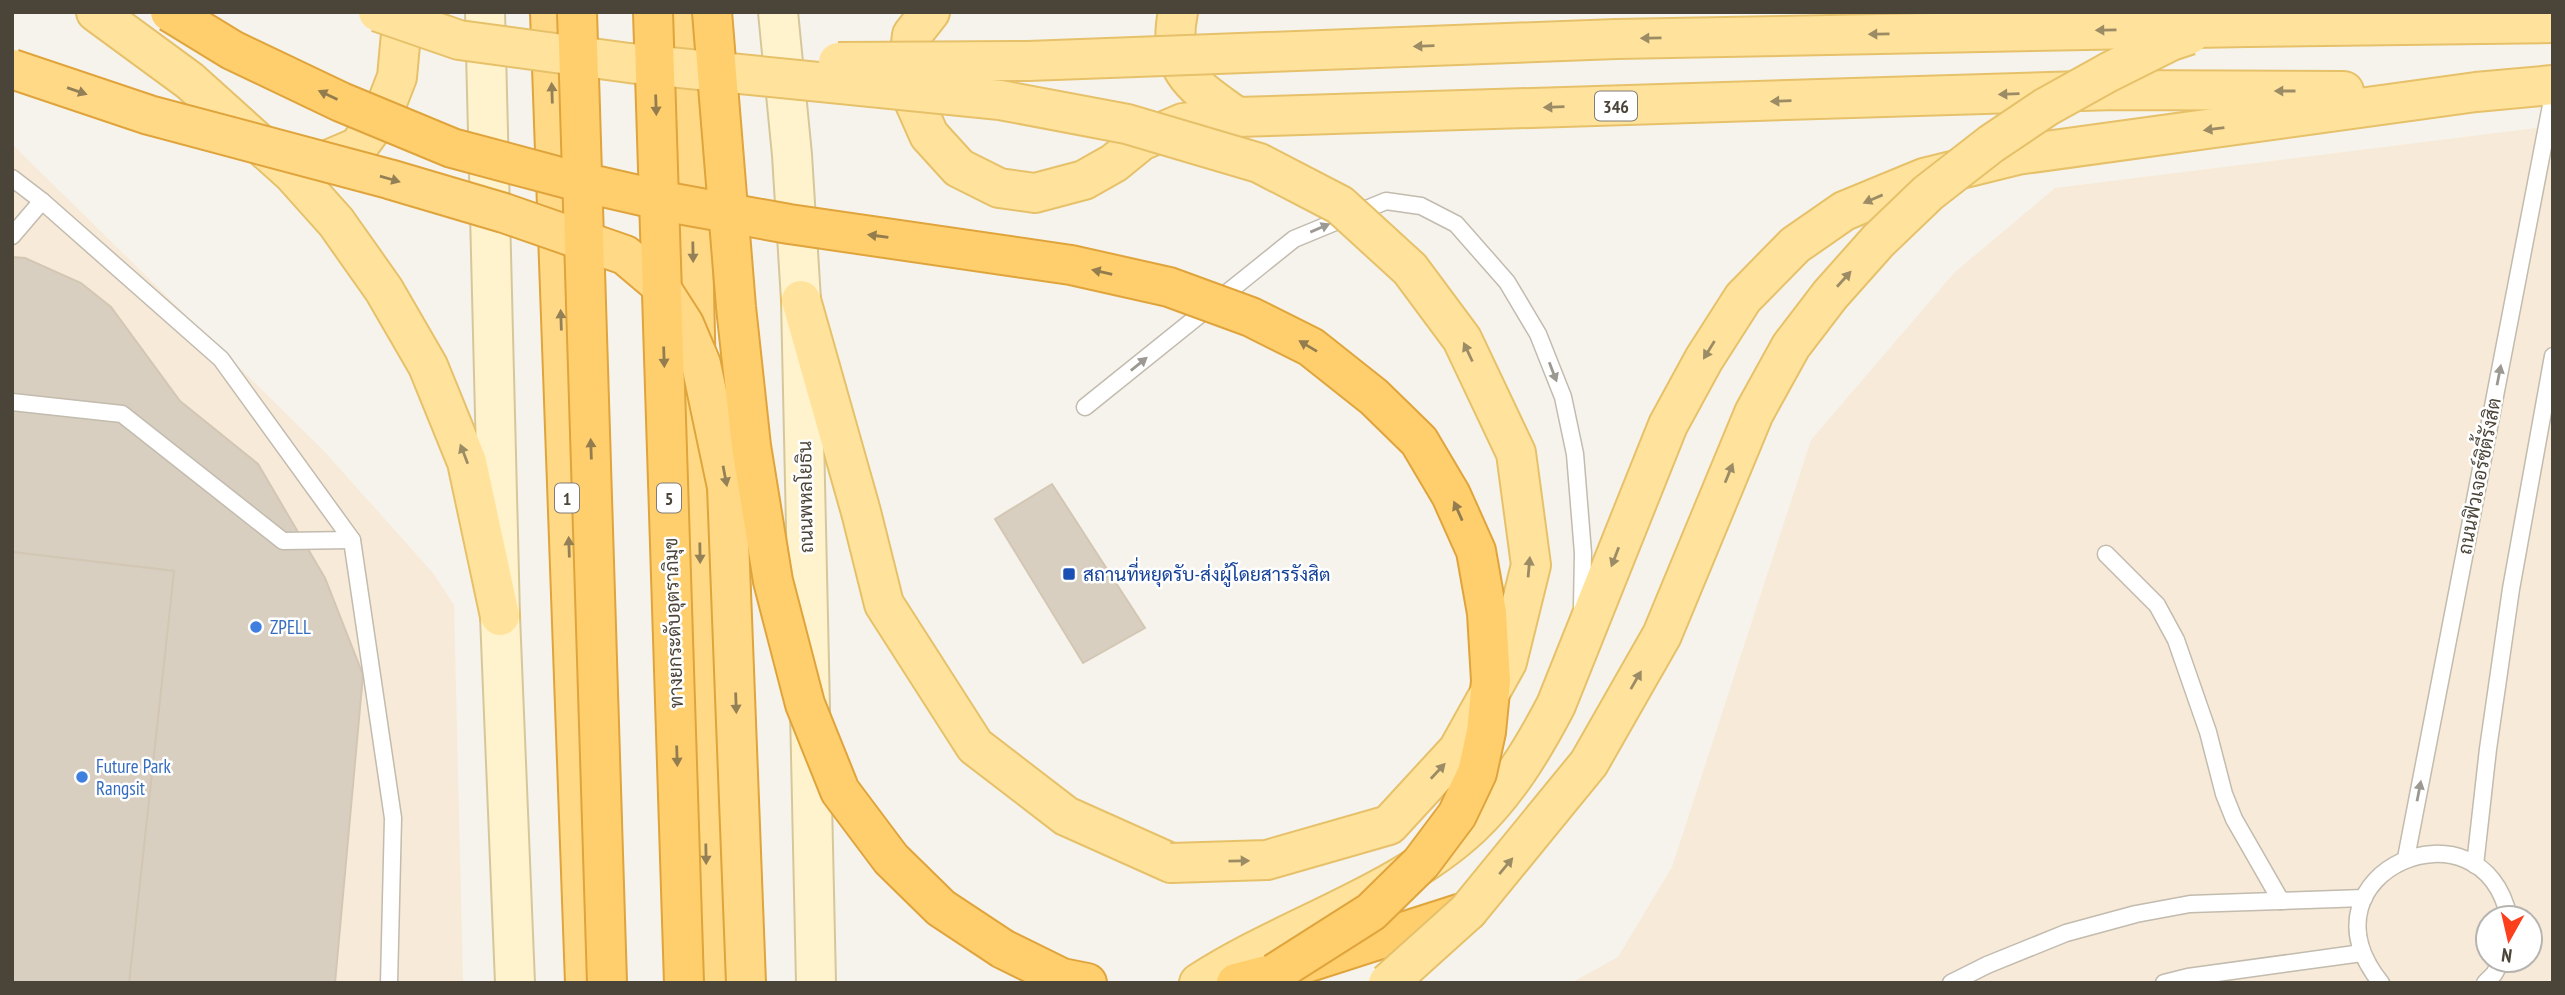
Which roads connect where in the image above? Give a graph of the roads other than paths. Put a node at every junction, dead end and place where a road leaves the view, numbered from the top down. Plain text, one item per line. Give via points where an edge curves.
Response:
1 (96, 12) edge
2 (170, 12) edge
3 (378, 12) edge
4 (403, 12) edge
5 (485, 12) edge
6 (550, 12) edge
7 (578, 12) edge
8 (653, 12) edge
9 (688, 12) edge
10 (712, 12) edge
11 (778, 12) edge
12 (930, 12) edge
13 (1178, 12) edge
14 (2251, 20) edge
15 (2553, 23) edge
16 (629, 63) junction
17 (12, 69) edge
18 (2553, 85) edge
19 (2476, 92) junction
20 (2553, 95) edge
21 (1237, 117) junction
22 (293, 174) junction
23 (12, 178) edge
24 (42, 201) junction
25 (12, 236) edge
26 (800, 300) junction
27 (2553, 356) edge
28 (12, 402) edge
29 (1086, 407) dead end
30 (352, 540) junction
31 (2106, 554) dead end
32 (500, 616) junction
33 (1581, 647) junction
34 (2406, 858) junction
35 (2475, 865) junction
36 (2364, 898) junction
37 (2281, 901) junction
38 (2504, 904) edge
39 (1468, 911) junction
40 (2362, 953) junction
41 (1275, 973) junction
42 (389, 983) edge
43 (515, 983) edge
44 (585, 983) edge
45 (607, 983) edge
46 (684, 983) edge
47 (709, 983) edge
48 (746, 983) edge
49 (816, 983) edge
50 (1087, 983) edge
51 (1199, 983) edge
52 (1236, 983) edge
53 (1388, 983) edge
54 (1951, 983) edge
55 (2164, 983) edge
56 (2381, 983) edge

1 - 22 main road via 190,81
41 -> 2 highway, bridge via 1371,912 1421,863 1457,815 1477,773 1486,732 1492,681 1476,551 1451,495 1419,442 1374,397 1311,346 1251,317 1169,287 1071,265 673,203 452,148 232,50
3 - 16 main road, bridge via 459,40
4 - 22 main road via 397,77 383,114 358,147
5 - 32 main road
44 -> 6 highway, 1
45 -> 7 highway, bridge
8 -> 46 highway, ทางยกระดับอุตราภิมุข / 5, bridge
9 -> 47 highway
10 - 50 highway, bridge via 751,446 773,581 805,704 840,791 891,859 941,908 1003,949 1062,978
11 - 26 main road, ถนนพหลโยธิน
12 - 21 main road, 346 via 912,35 906,83 936,144 959,169 999,188 1035,192 1084,180 1141,141 1183,123
13 - 21 main road via 1174,46 1180,67 1205,94
14 - 15 main road
14 -> 16 main road, bridge via 1028,61
39 -> 14 main road, bridge via 1589,763 1662,635 1754,413 1791,346 1830,295 1928,193 2002,136 2057,101 2171,41
26 -> 16 main road, bridge via 884,604 975,746 1066,816 1171,863 1267,860 1389,825 1458,750 1507,662 1531,565 1516,453 1462,339 1410,269 1340,205 1259,163 1127,124 1000,100
17 -> 48 highway, bridge via 149,115 504,213 625,255 657,282 684,324 701,364 727,487
18 - 19 main road, 346
19 -> 21 main road, 346 via 2115,90
19 -> 33 main road via 2017,155 1924,178 1844,211 1795,245 1743,298 1704,359 1668,425
34 -> 20 lane, ถนนฟิวเจอร์ซิตี้รังสิต
32 -> 22 main road via 467,462 428,366 384,290 336,222
23 - 24 lane
24 - 25 lane
24 - 30 lane via 222,359
26 - 49 main road, ถนนพหลโยธิน
27 - 35 lane via 2511,589
28 - 30 lane via 122,414 283,541
29 -> 33 lane via 1294,239 1386,201 1421,206 1456,224 1507,282 1538,334 1563,397 1575,454 1583,553
30 - 42 lane via 393,818
31 - 37 lane via 2157,605 2176,640 2234,819
32 - 43 main road
33 - 51 main road via 1533,748 1471,826 1385,886 1261,946
34 - 35 lane via 2429,853 2453,855
34 - 36 lane via 2381,874
35 - 38 lane via 2491,879
36 - 37 lane
36 - 40 lane via 2357,934
37 - 54 lane via 2190,904 2136,914 2066,933
39 - 41 highway, bridge
39 - 53 main road, bridge
40 - 55 lane
40 - 56 lane
41 - 52 highway

